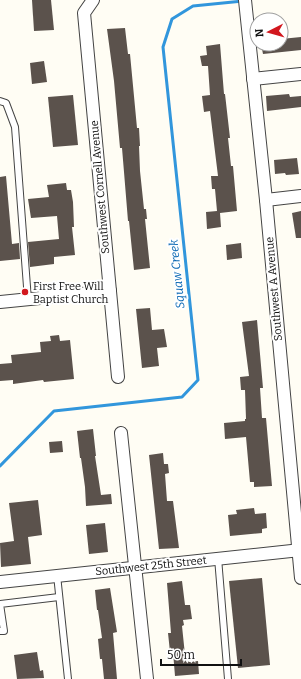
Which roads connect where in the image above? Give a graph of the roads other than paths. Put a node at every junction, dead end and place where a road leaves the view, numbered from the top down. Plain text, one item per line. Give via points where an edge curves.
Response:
1 (93, 0) edge
2 (245, 0) edge
3 (301, 74) edge
4 (253, 79) junction
5 (0, 101) edge
6 (301, 196) edge
7 (266, 200) junction
8 (110, 291) junction
9 (28, 300) junction
10 (0, 302) edge
11 (118, 377) dead end
12 (121, 433) dead end
13 (300, 550) edge
14 (218, 558) junction
15 (135, 567) junction
16 (57, 576) junction
17 (301, 578) edge
18 (0, 582) edge
19 (59, 598) junction
20 (0, 631) edge
21 (68, 679) edge
22 (147, 679) edge
23 (228, 679) edge

1 - 8 street, Southwest Cornell Avenue via 84,13
2 - 4 street, Southwest A Avenue
3 - 4 street
4 - 7 street, Southwest A Avenue
5 - 9 lane via 6,103 15,127
6 - 7 street
7 - 13 street, Southwest A Avenue
8 - 9 street
8 - 11 street, Southwest Cornell Avenue
9 - 10 street
12 - 15 street
13 - 14 street, Southwest 25th Street
13 - 17 street, Southwest A Avenue
14 - 15 street, Southwest 25th Street
14 - 23 lane
15 - 16 street, Southwest 25th Street
15 - 22 street
16 - 18 street, Southwest 25th Street
16 - 19 lane
19 - 20 lane via 0,604 4,631
19 - 21 lane

